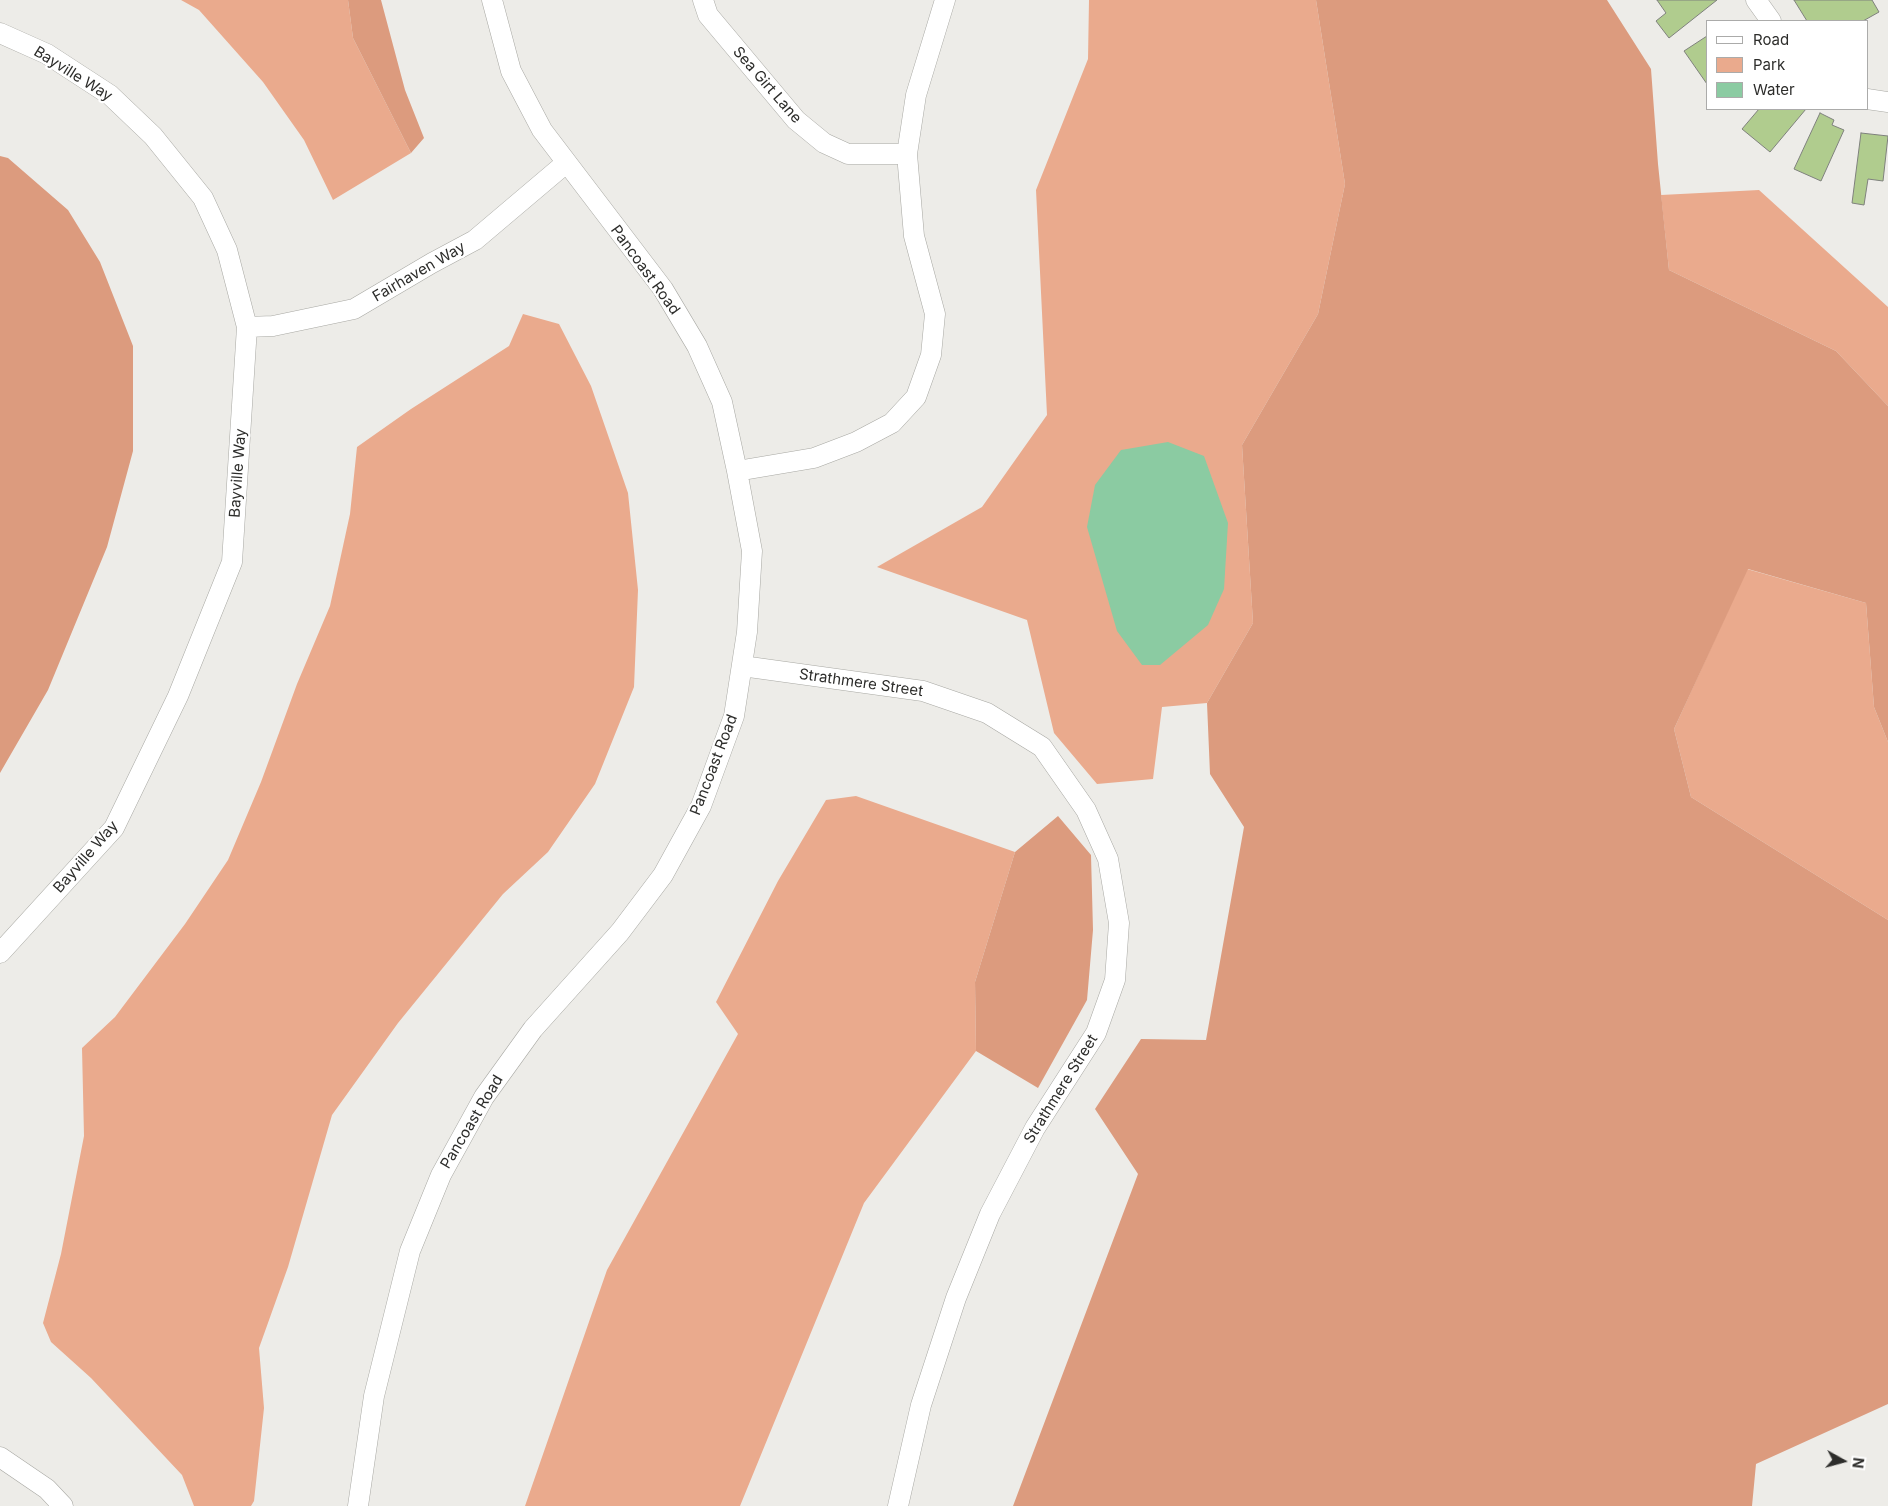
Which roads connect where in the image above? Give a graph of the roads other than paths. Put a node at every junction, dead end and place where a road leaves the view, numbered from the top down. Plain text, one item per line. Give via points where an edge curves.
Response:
1 (492, 0) edge
2 (703, 0) edge
3 (945, 0) edge
4 (1756, 0) edge
5 (1771, 20) edge
6 (0, 33) edge
7 (1868, 99) edge
8 (1888, 102) edge
9 (907, 154) junction
10 (566, 163) junction
11 (247, 327) junction
12 (737, 471) junction
13 (742, 666) junction
14 (0, 953) edge
15 (0, 1457) edge
16 (62, 1506) edge
17 (358, 1506) edge
18 (898, 1506) edge

1 - 10 street, Pancoast Road via 511,71 542,130
2 - 9 street, Sea Girt Lane via 708,15 783,105 824,143 848,154
3 - 9 street via 916,95
4 - 5 street
6 - 11 street, Bayville Way via 47,54 110,95 153,136 203,198 227,250
7 - 8 street
9 - 12 street via 914,236 935,314 931,355 916,397 892,423 856,442 814,458
10 - 11 street, Fairhaven Way via 475,240 354,309 273,326
10 - 12 street, Pancoast Road via 663,289 697,346 722,402
11 - 14 street, Bayville Way via 232,562 178,696 114,828
12 - 13 street, Pancoast Road via 752,551
13 - 17 street, Pancoast Road via 734,716 701,806 663,875 620,932 533,1029 484,1097 441,1175 408,1261 374,1396
13 - 18 street, Strathmere Street via 923,691 987,713 1042,747 1086,810 1108,859 1119,923 1115,980 1096,1033 1035,1128 990,1214 956,1298 921,1405
15 - 16 street via 47,1489

